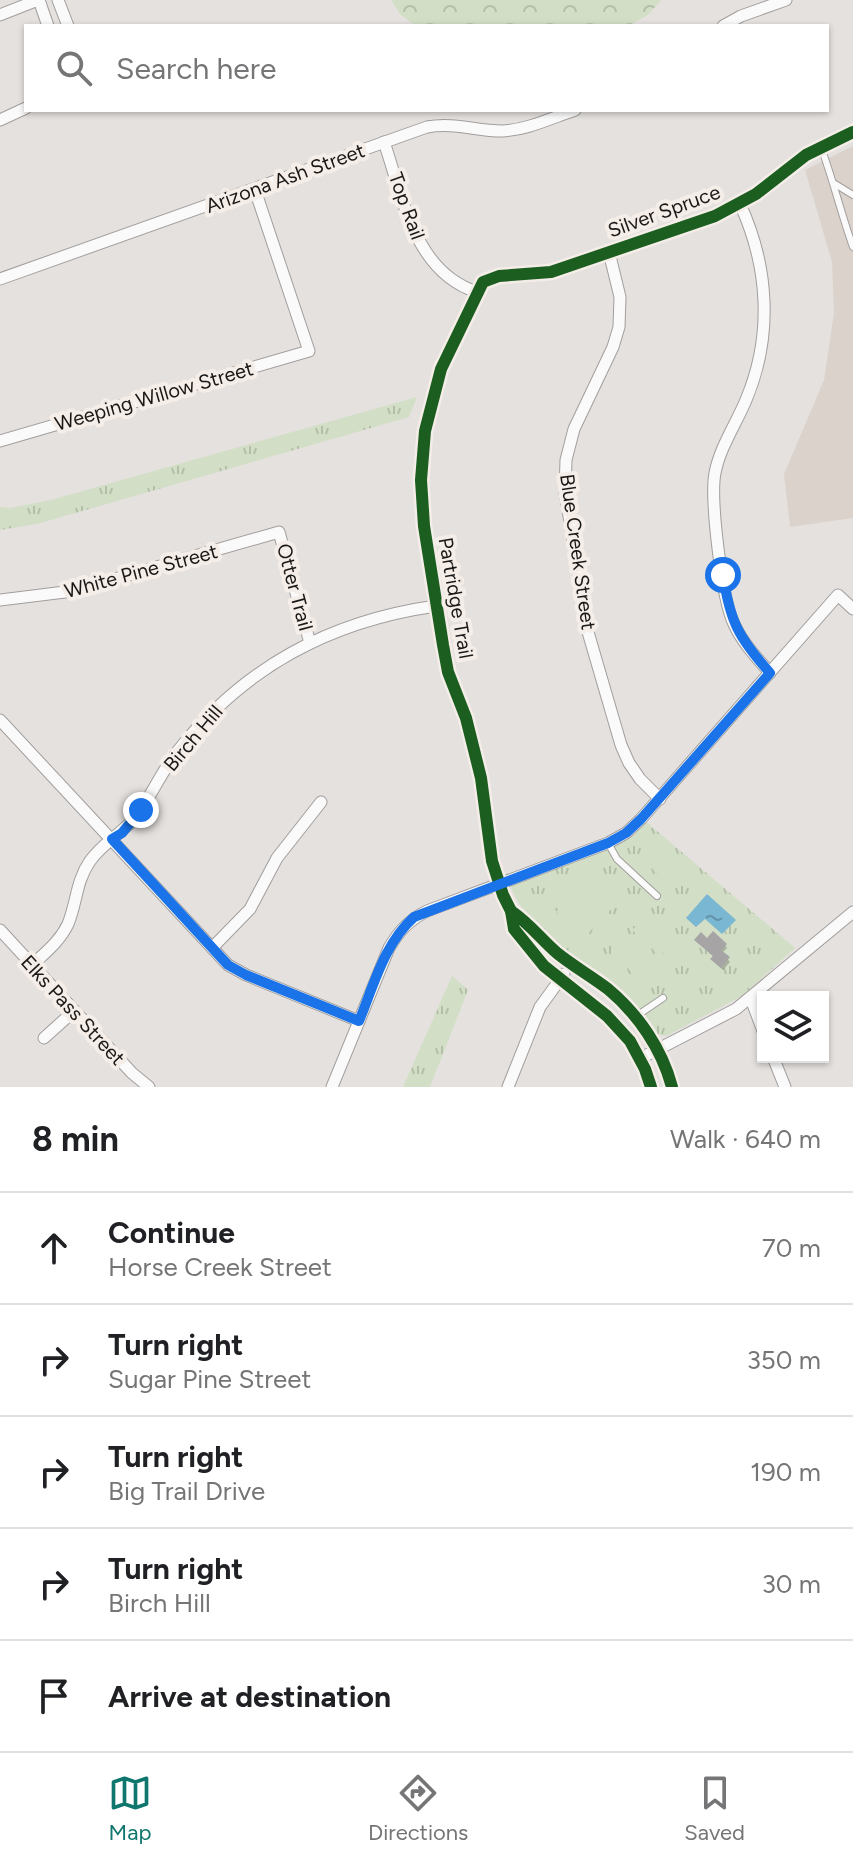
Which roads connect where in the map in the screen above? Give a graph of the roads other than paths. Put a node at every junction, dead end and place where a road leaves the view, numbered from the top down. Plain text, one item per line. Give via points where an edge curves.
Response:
1 (39, 0) edge
2 (58, 0) edge
3 (786, 0) edge
4 (0, 15) edge
5 (47, 24) edge
6 (67, 24) edge
7 (727, 24) edge
8 (24, 109) edge
9 (569, 112) edge
10 (0, 120) edge
11 (853, 132) edge
12 (384, 142) junction
13 (821, 147) junction
14 (835, 184) junction
15 (255, 190) junction
16 (853, 195) edge
17 (740, 204) junction
18 (853, 247) edge
19 (609, 252) junction
20 (0, 279) edge
21 (477, 292) junction
22 (0, 441) edge
23 (279, 532) joint
24 (0, 600) edge
25 (436, 606) junction
26 (853, 609) edge
27 (310, 643) junction
28 (770, 673) junction
29 (0, 720) edge
30 (660, 799) junction
31 (321, 802) dead end
32 (112, 839) junction
33 (608, 843) junction
34 (499, 884) junction
35 (657, 896) dead end
36 (511, 911) junction
37 (853, 912) edge
38 (0, 930) edge
39 (212, 948) junction
40 (571, 964) junction
41 (32, 965) junction
42 (560, 979) junction
43 (663, 998) dead end
44 (751, 999) junction
45 (74, 1011) junction
46 (757, 1015) edge
47 (635, 1017) junction
48 (359, 1021) junction
49 (44, 1038) dead end
50 (657, 1049) junction
51 (639, 1059) junction
52 (775, 1063) edge
53 (149, 1087) edge
54 (332, 1087) edge
55 (508, 1087) edge
56 (651, 1087) edge
57 (672, 1087) edge
58 (785, 1087) edge

1 - 4 street
1 - 5 street
2 - 6 street
3 - 7 street
8 - 10 street
9 - 12 street, Arizona Ash Street via 516,130 446,124
11 - 13 street, Silver Spruce
12 - 15 street, Arizona Ash Street
12 - 21 street, Top Rail via 431,262 446,278
13 - 14 lane
13 - 17 street, Silver Spruce
14 - 16 lane
14 - 18 lane
15 - 20 street, Arizona Ash Street
15 - 22 street, Weeping Willow Street via 309,351
17 - 19 street, Silver Spruce
17 - 28 street via 758,250 764,326 755,376 721,453 712,494 729,612 741,638
19 - 21 street, Silver Spruce via 551,272 490,278
19 - 30 street, Blue Creek Street via 620,297 619,327 574,429 565,492 588,632 621,745 640,779
21 - 25 street, Partridge Trail via 441,369 425,431 421,480
23 - 24 street, White Pine Street via 73,591
23 - 27 street, Otter Trail
25 - 27 street, Birch Hill via 353,624
25 - 34 street, Partridge Trail via 448,672 481,778
26 - 28 street via 838,595
27 - 32 street, Birch Hill via 261,671 201,723 135,817
28 - 30 street
29 - 32 street
30 - 33 street
31 - 39 street via 277,858 250,909
32 - 39 street
32 - 41 street, Birch Hill via 79,882 69,922 58,940
33 - 34 street
33 - 35 lane via 617,859
34 - 36 street, Partridge Trail
34 - 48 street via 414,917 399,931
36 - 40 street, Partridge Trail
36 - 42 street, Partridge Trail via 514,929 529,950
37 - 44 street
38 - 41 street, Elks Pass Street
39 - 48 street via 246,975
40 - 42 street
40 - 47 street, Partridge Trail via 610,991
41 - 45 street, Elks Pass Street
42 - 51 street, Partridge Trail via 607,1016
42 - 55 street via 540,1007
43 - 47 lane
44 - 46 street
44 - 50 street
45 - 49 street
45 - 53 street, Elks Pass Street
47 - 50 street, Partridge Trail
48 - 54 street
50 - 51 street
50 - 57 street, Partridge Trail
51 - 56 street, Partridge Trail
52 - 58 street

